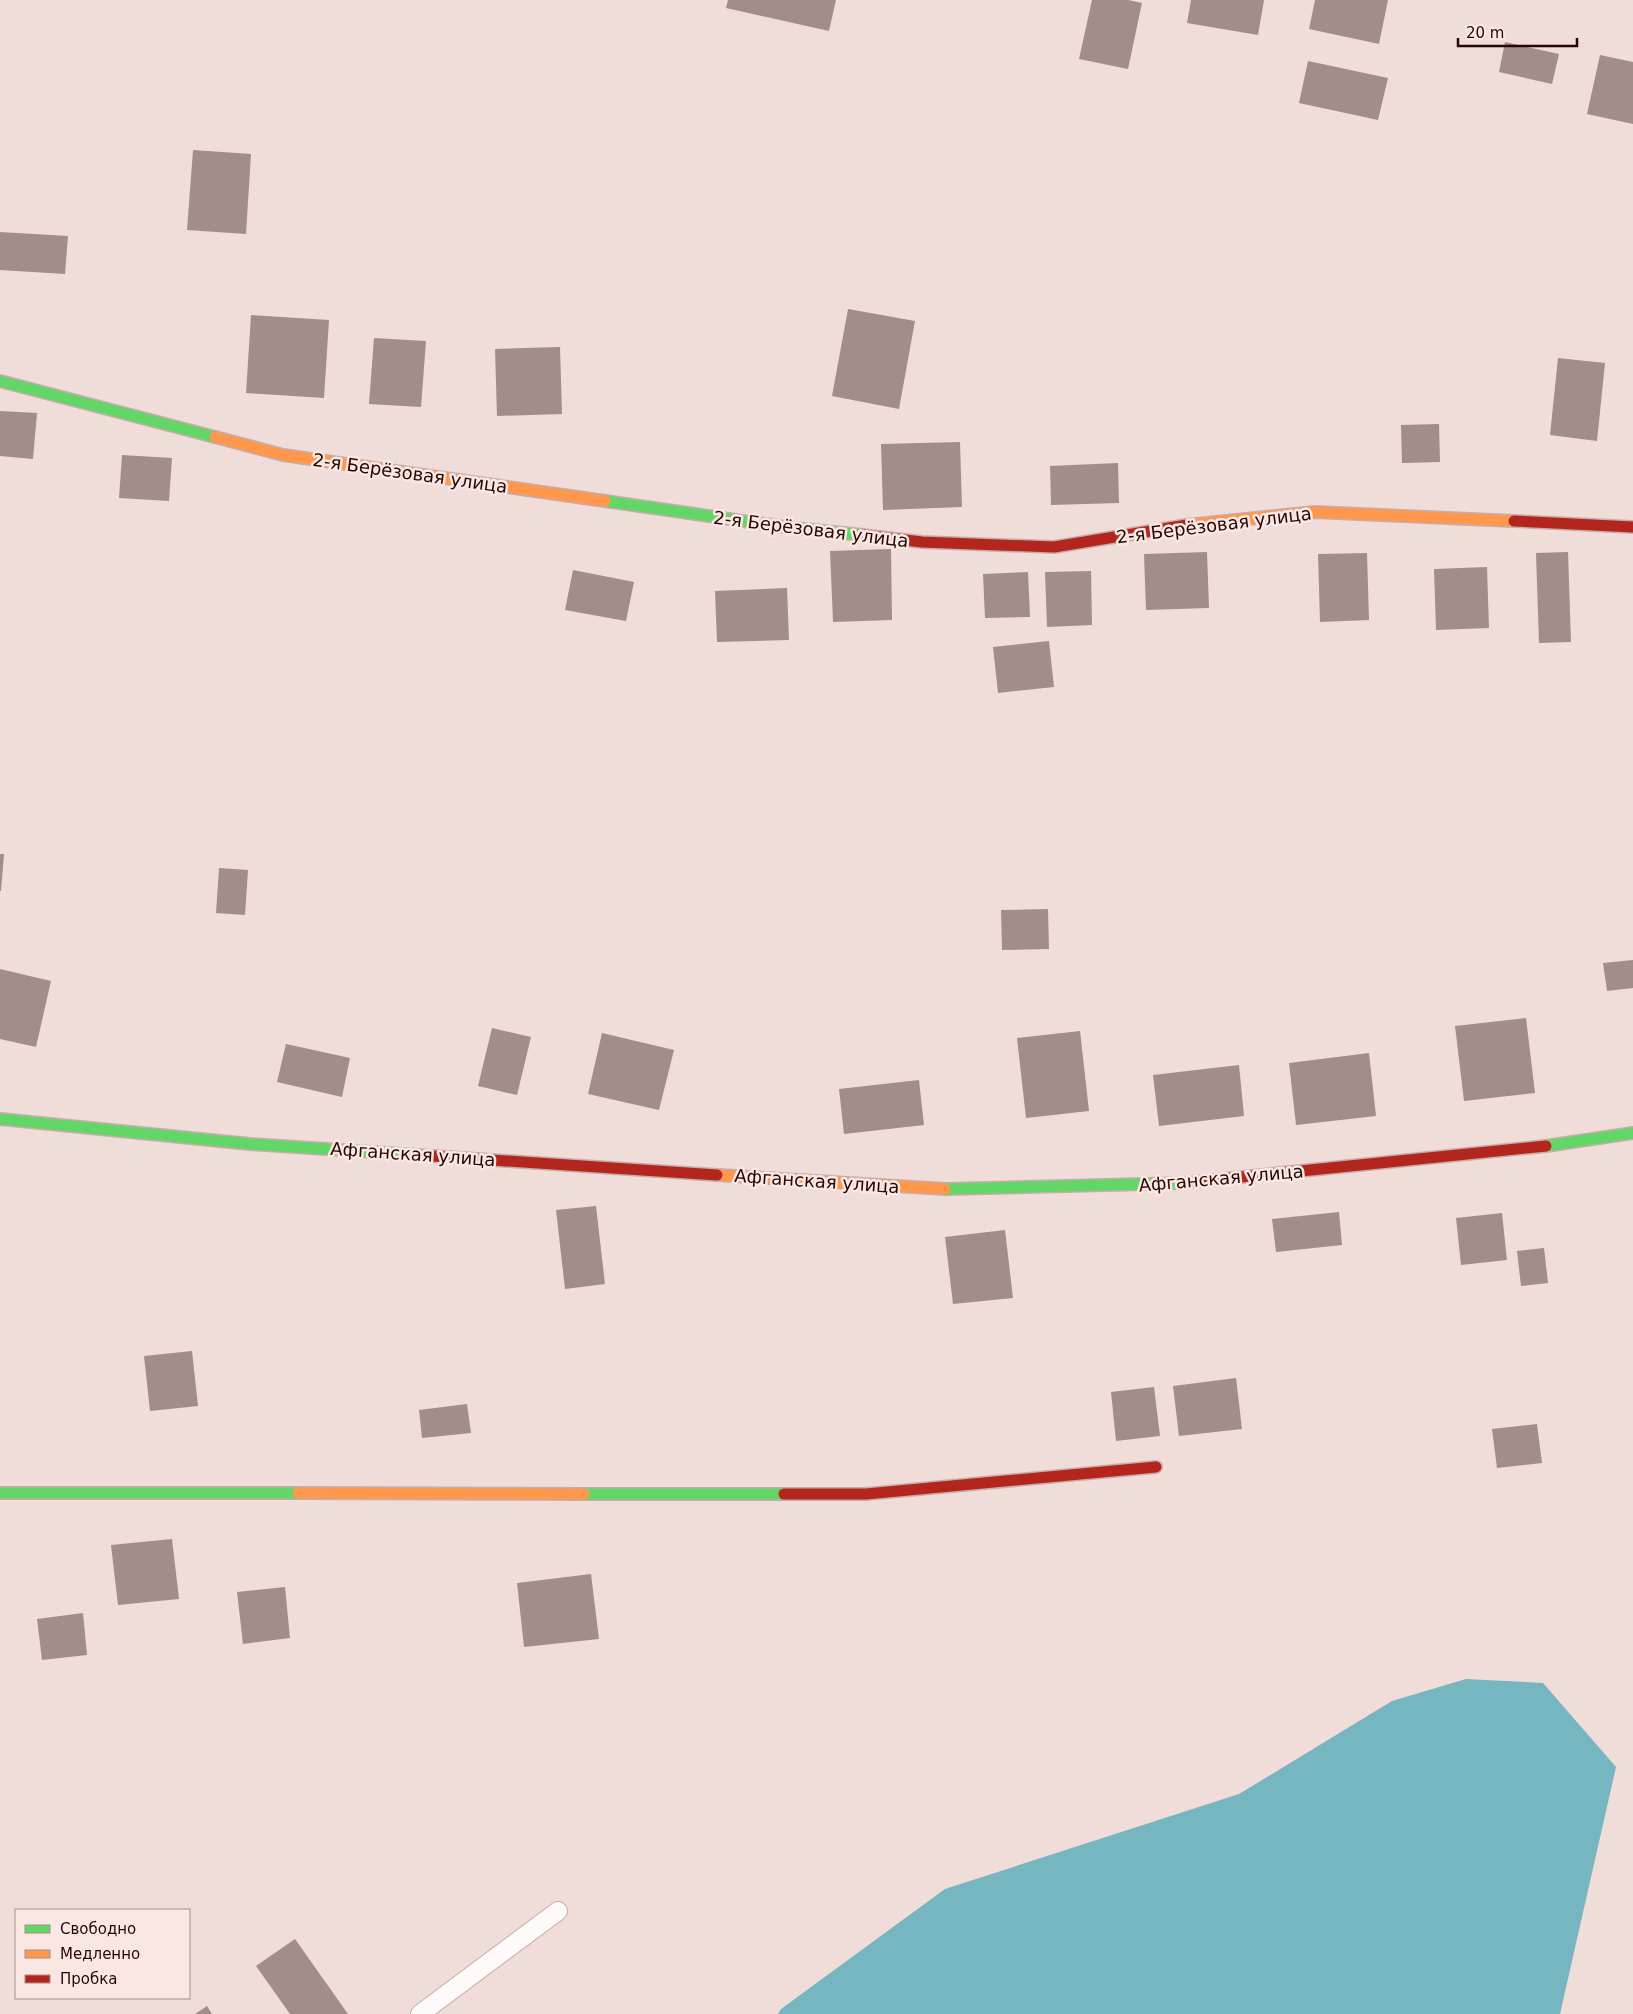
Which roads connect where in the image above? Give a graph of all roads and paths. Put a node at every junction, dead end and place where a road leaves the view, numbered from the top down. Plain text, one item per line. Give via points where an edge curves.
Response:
1 (0, 381) edge
2 (1633, 527) edge
3 (0, 1119) edge
4 (1633, 1132) edge
5 (1156, 1466) dead end
6 (0, 1493) edge
7 (558, 1911) dead end
8 (420, 2014) edge

1 - 2 street, 2-я Берёзовая улица via 283,455 785,528 922,542 1054,546 1184,525 1315,512
3 - 4 street, Афганская улица via 250,1144 927,1189 1166,1185 1528,1149
5 - 6 street via 866,1494
7 - 8 lane

